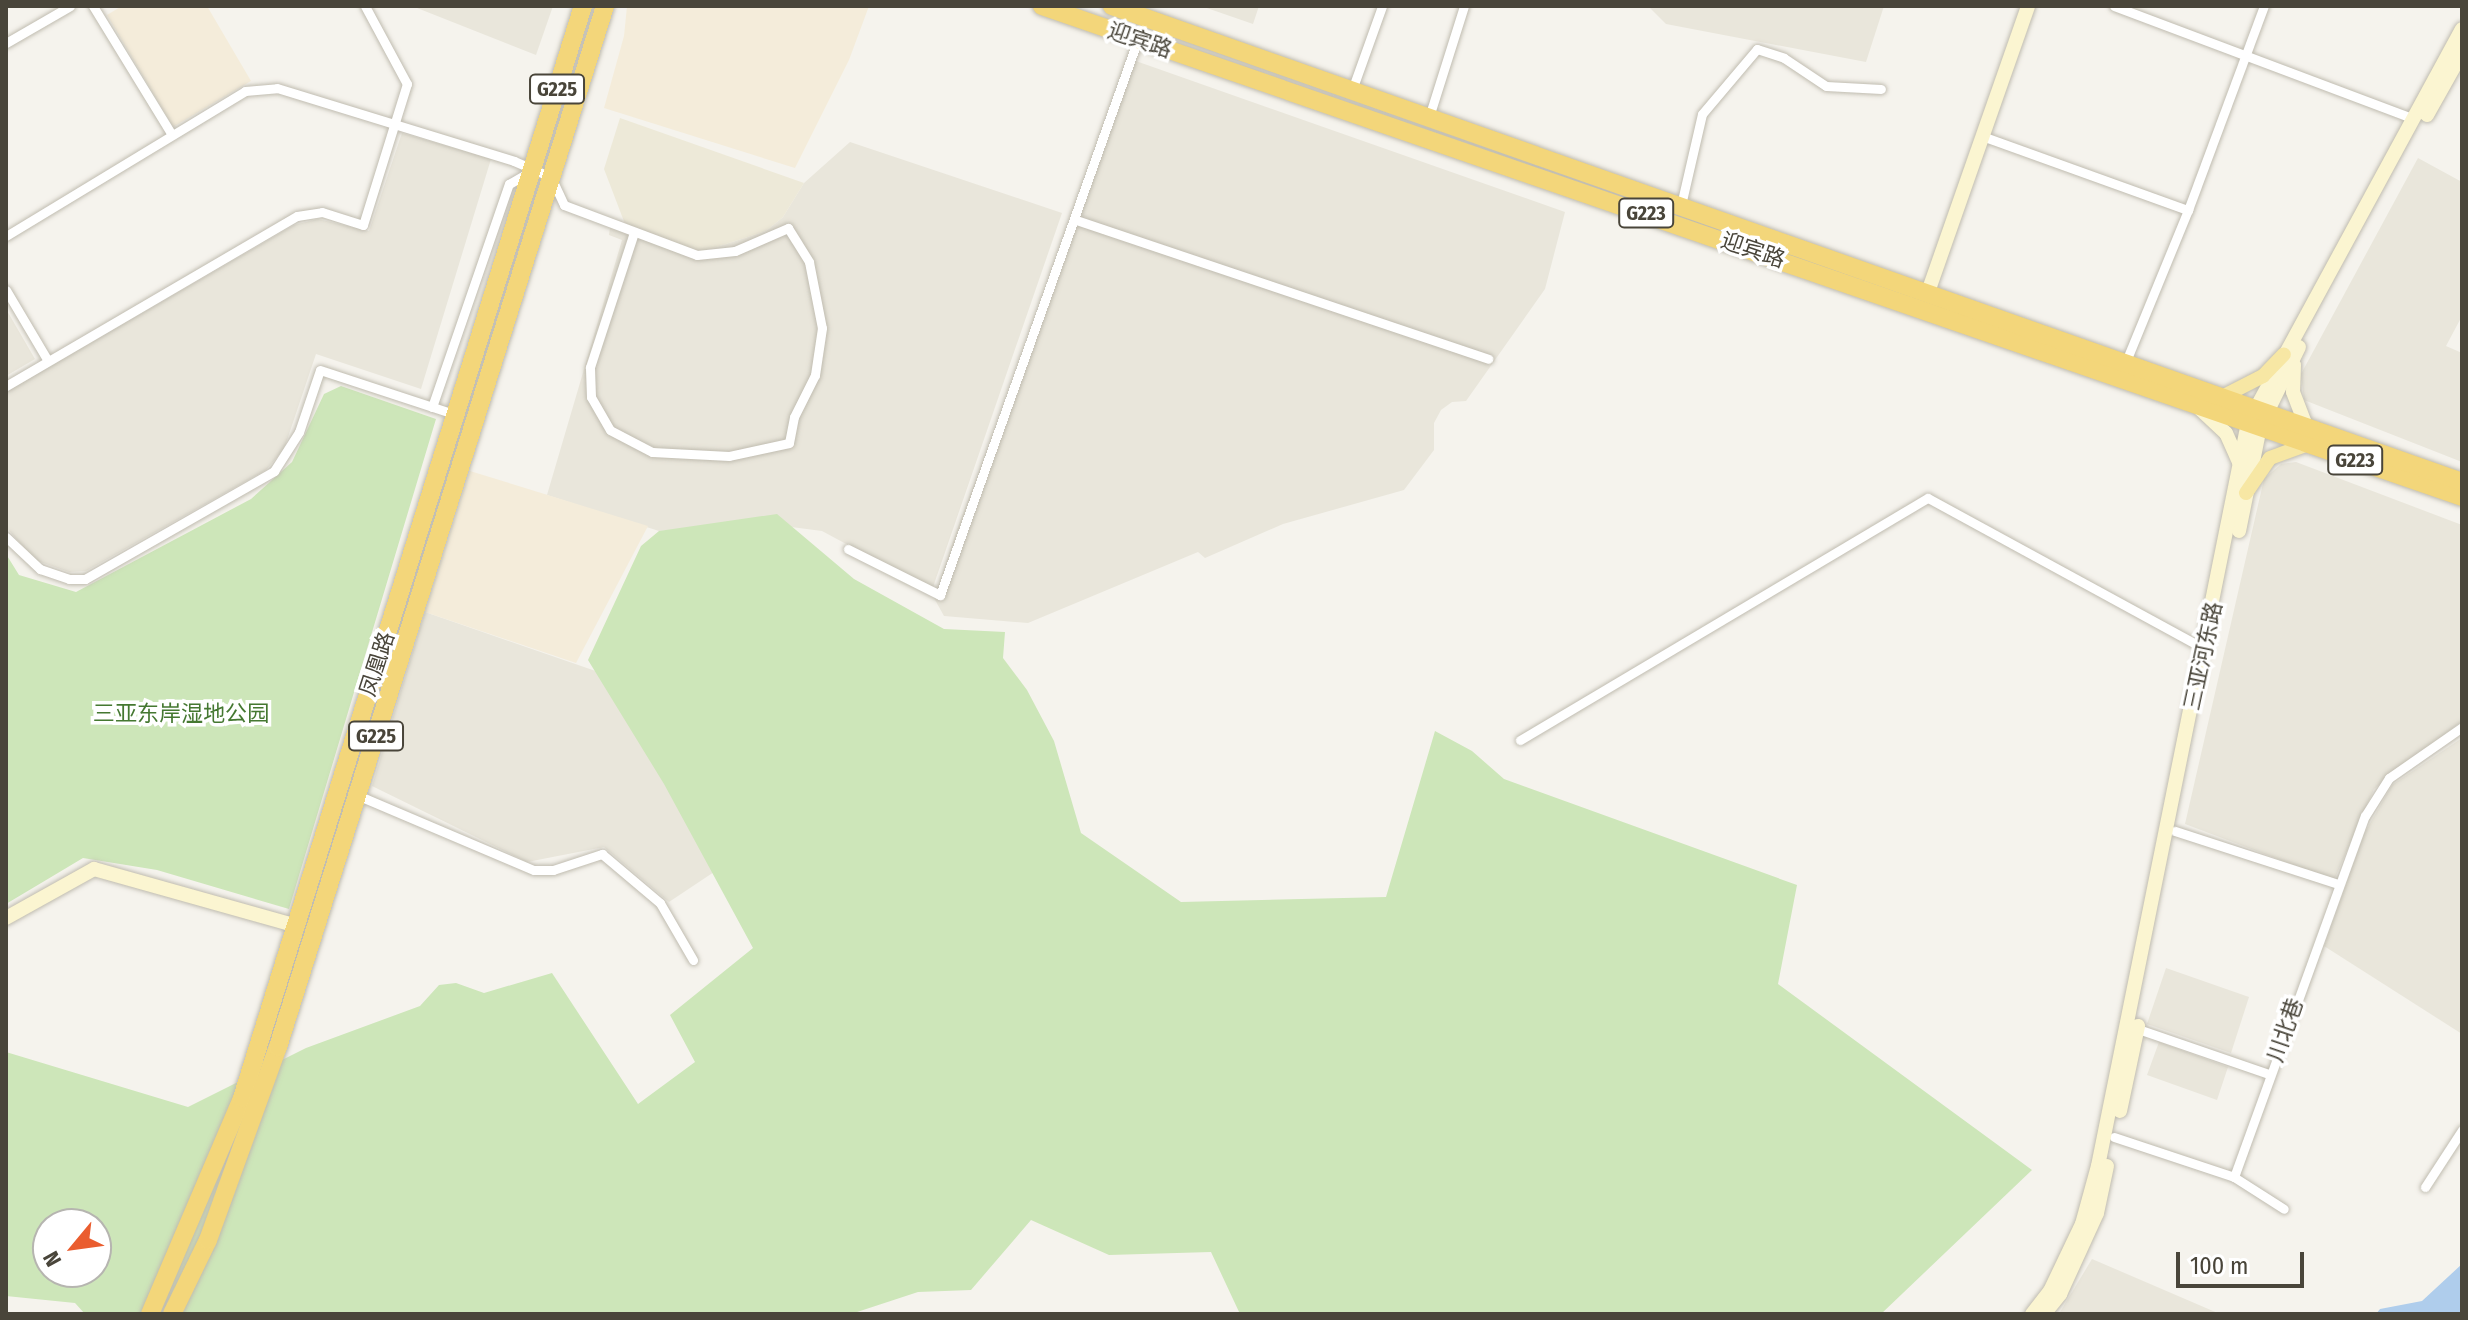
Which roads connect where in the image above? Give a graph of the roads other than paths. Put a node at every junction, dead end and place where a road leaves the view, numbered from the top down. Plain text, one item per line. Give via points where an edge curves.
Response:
1 (70, 6) edge
2 (93, 6) edge
3 (365, 6) edge
4 (583, 6) edge
5 (605, 6) edge
6 (1042, 6) edge
7 (1112, 6) edge
8 (1382, 6) edge
9 (1464, 6) edge
10 (2028, 6) edge
11 (2114, 6) edge
12 (2264, 6) edge
13 (1145, 11) edge
14 (2462, 29) edge
15 (1138, 39) junction
16 (6, 43) edge
17 (2462, 53) edge
18 (2244, 55) junction
19 (1881, 89) dead end
20 (1352, 90) junction
21 (1429, 117) junction
22 (2414, 119) junction
23 (394, 127) junction
24 (172, 135) junction
25 (1982, 136) junction
26 (531, 171) junction
27 (551, 177) junction
28 (1681, 205) junction
29 (2188, 210) junction
30 (1076, 220) junction
31 (634, 232) junction
32 (6, 236) edge
33 (6, 290) edge
34 (1928, 292) junction
35 (2290, 354) junction
36 (1488, 359) dead end
37 (48, 361) junction
38 (2126, 361) junction
39 (6, 386) edge
40 (2222, 397) junction
41 (2193, 404) junction
42 (432, 407) junction
43 (454, 414) junction
44 (2258, 418) junction
45 (2308, 435) junction
46 (2240, 467) junction
47 (2462, 482) edge
48 (2246, 493) junction
49 (2462, 497) edge
50 (6, 537) edge
51 (848, 549) dead end
52 (2205, 649) junction
53 (2462, 727) edge
54 (1520, 740) dead end
55 (357, 795) junction
56 (2175, 831) junction
57 (2338, 884) junction
58 (6, 918) edge
59 (297, 926) junction
60 (693, 960) dead end
61 (2138, 1029) junction
62 (2269, 1074) junction
63 (2462, 1130) edge
64 (2114, 1137) junction
65 (2234, 1177) junction
66 (2425, 1187) dead end
67 (2284, 1209) dead end
68 (150, 1314) edge
69 (172, 1314) edge
70 (2032, 1314) edge
71 (2044, 1314) edge

1 - 16 street
2 - 24 street
3 - 23 street via 407,84
4 - 26 highway, 凤凰路 / G225
5 - 27 highway, 凤凰路 / G225
6 - 15 highway, 迎宾路 / G223
7 - 13 highway, 迎宾路 / G223
8 - 20 street
9 - 21 street
10 - 25 main road
11 - 18 street
12 - 18 street
13 - 20 highway, 迎宾路 / G223
14 - 22 main road, 三亚河东路
15 - 30 street
15 - 41 highway, 迎宾路 / G223
17 - 35 main road, 三亚河东路
18 - 22 street
18 - 29 street
19 - 28 street via 1826,86 1784,58 1757,49 1702,114
20 - 21 highway, 迎宾路 / G223
21 - 28 highway, 迎宾路 / G223
22 - 35 main road, 三亚河东路
23 - 24 street via 259,87
23 - 26 street via 514,161
23 - 37 street via 363,225 322,212 297,216
24 - 32 street
25 - 29 street
25 - 34 main road
26 - 27 street
26 - 42 street via 509,184
26 - 43 highway, 凤凰路 / G225
27 - 31 street via 564,205
27 - 55 highway, 凤凰路 / G225
28 - 34 highway, 迎宾路 / G223
29 - 38 street
30 - 36 street
30 - 51 street via 940,595
31 - 31 street via 590,367 591,397 610,430 652,452 729,456 789,443 794,417 815,375 822,328 809,262 788,228 735,251 697,255
33 - 37 street
34 - 38 highway, 迎宾路 / G223
35 - 40 main road via 2263,376
35 - 44 main road, 三亚河东路
35 - 45 main road via 2293,392
37 - 39 street
38 - 40 highway, 迎宾路 / G223
40 - 44 highway, 迎宾路 / G223
41 - 44 highway, 迎宾路 / G223
41 - 46 main road via 2226,433
42 - 43 street
42 - 50 street via 320,370 299,432 274,471 85,579 40,569
43 - 59 highway, 凤凰路 / G225
44 - 45 highway, 迎宾路 / G223
44 - 46 main road, 三亚河东路
44 - 48 main road, 三亚河东路
45 - 47 highway, 迎宾路 / G223
45 - 48 main road via 2270,458
45 - 49 highway, 迎宾路 / G223
46 - 52 main road, 三亚河东路
48 - 56 main road, 三亚河东路
52 - 54 street via 1928,498
52 - 70 main road, 三亚河东路 via 2098,1166 2082,1224 2050,1291
53 - 57 street, 川北巷 via 2389,778 2365,816
55 - 60 street via 534,870 553,870 602,854 660,903
55 - 69 highway, 凤凰路 / G225 via 278,1047 208,1240
56 - 57 street
56 - 61 main road, 三亚河东路
57 - 62 street, 川北巷
58 - 59 main road via 94,869
59 - 68 highway, 凤凰路 / G225 via 242,1098
61 - 62 street
61 - 64 main road, 三亚河东路
62 - 65 street, 川北巷
63 - 66 street
64 - 65 street
64 - 71 main road, 三亚河东路 via 2097,1213 2060,1294
65 - 67 street

